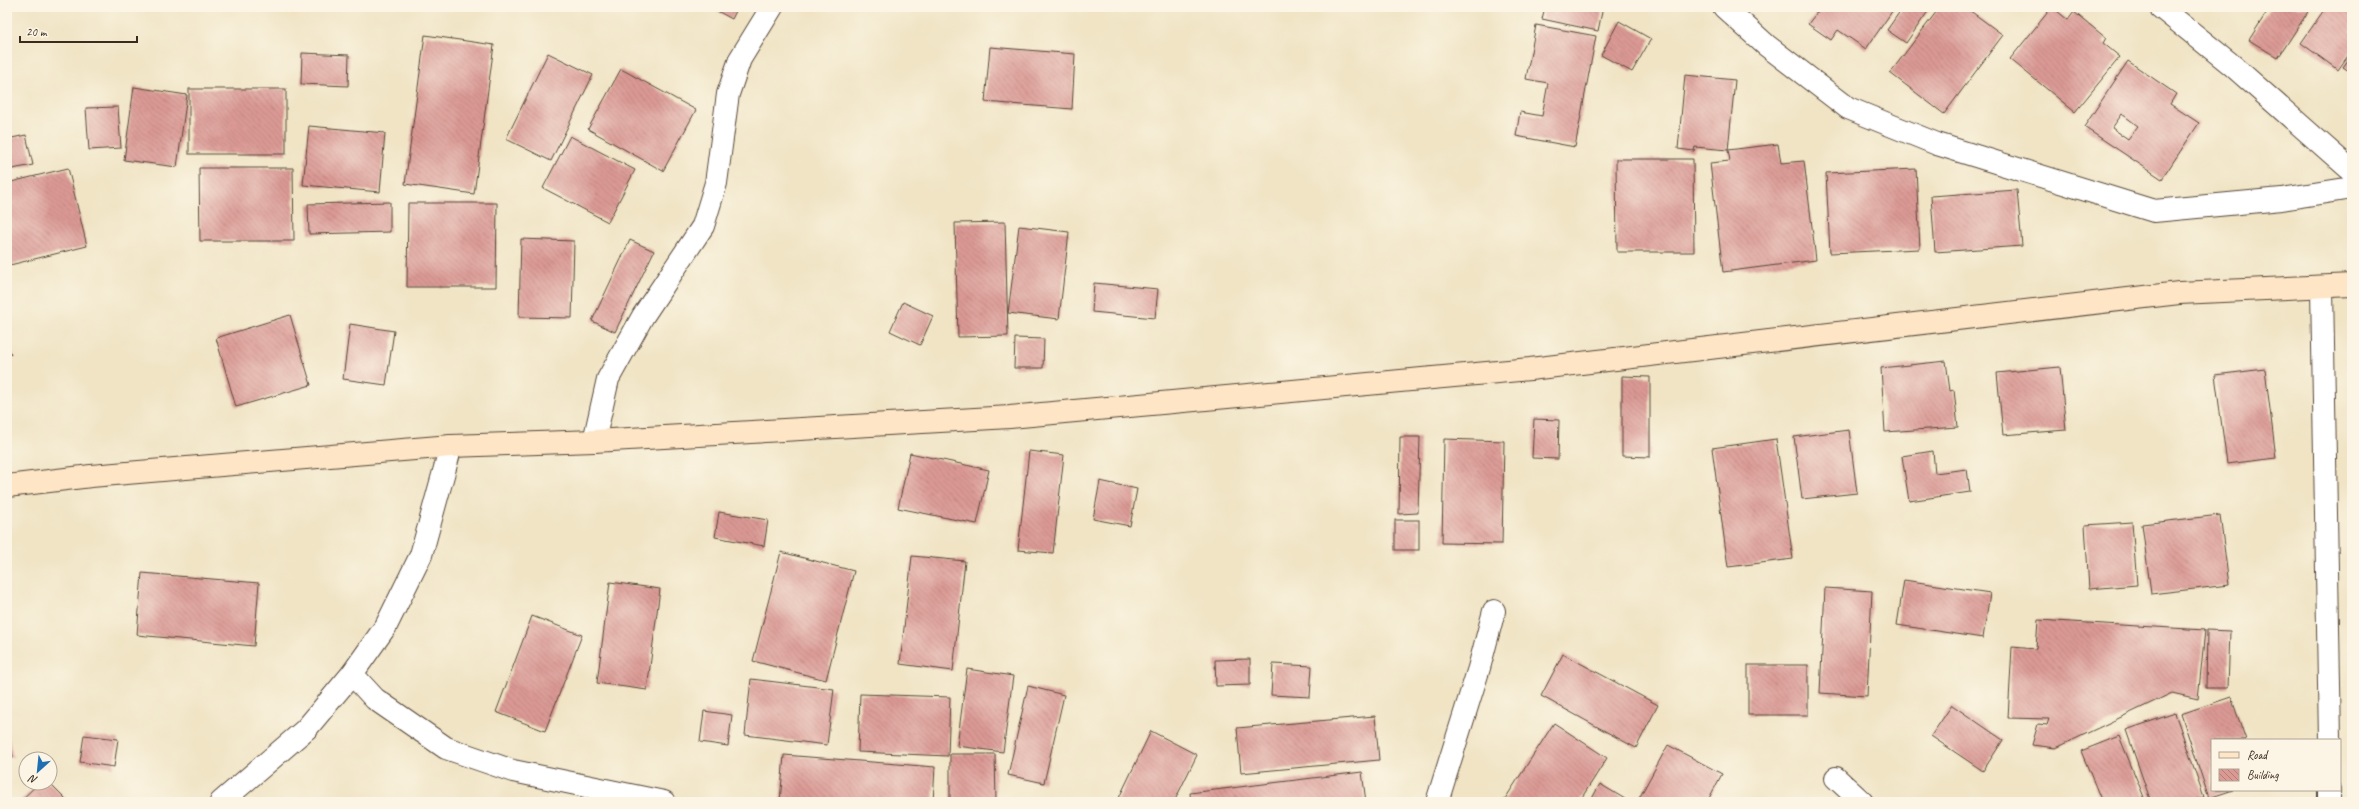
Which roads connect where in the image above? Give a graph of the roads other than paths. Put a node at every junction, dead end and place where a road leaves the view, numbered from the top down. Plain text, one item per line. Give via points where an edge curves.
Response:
1 (772, 7) edge
2 (1724, 7) edge
3 (2160, 7) edge
4 (2352, 171) edge
5 (2352, 188) edge
6 (2352, 285) edge
7 (2322, 288) junction
8 (594, 442) junction
9 (451, 446) junction
10 (7, 486) edge
11 (1494, 611) dead end
12 (352, 674) junction
13 (2330, 739) edge
14 (1836, 778) dead end
15 (2329, 791) edge
16 (221, 802) edge
17 (664, 802) edge
18 (1437, 802) edge
19 (1862, 802) edge
20 (2329, 802) edge

1 - 8 street via 740,58 728,94 716,183 703,226 643,316 608,380
2 - 5 street via 1766,45 1848,108 1937,144 2154,211
3 - 4 street via 2232,65
6 - 7 street
7 - 8 street via 2179,293 1530,369 1010,417
7 - 13 street
8 - 9 street
9 - 10 street via 91,476
9 - 12 street via 421,555 386,626
11 - 18 street
12 - 16 street via 306,729
12 - 17 street via 375,699 446,748 513,771
14 - 19 street
15 - 20 street

